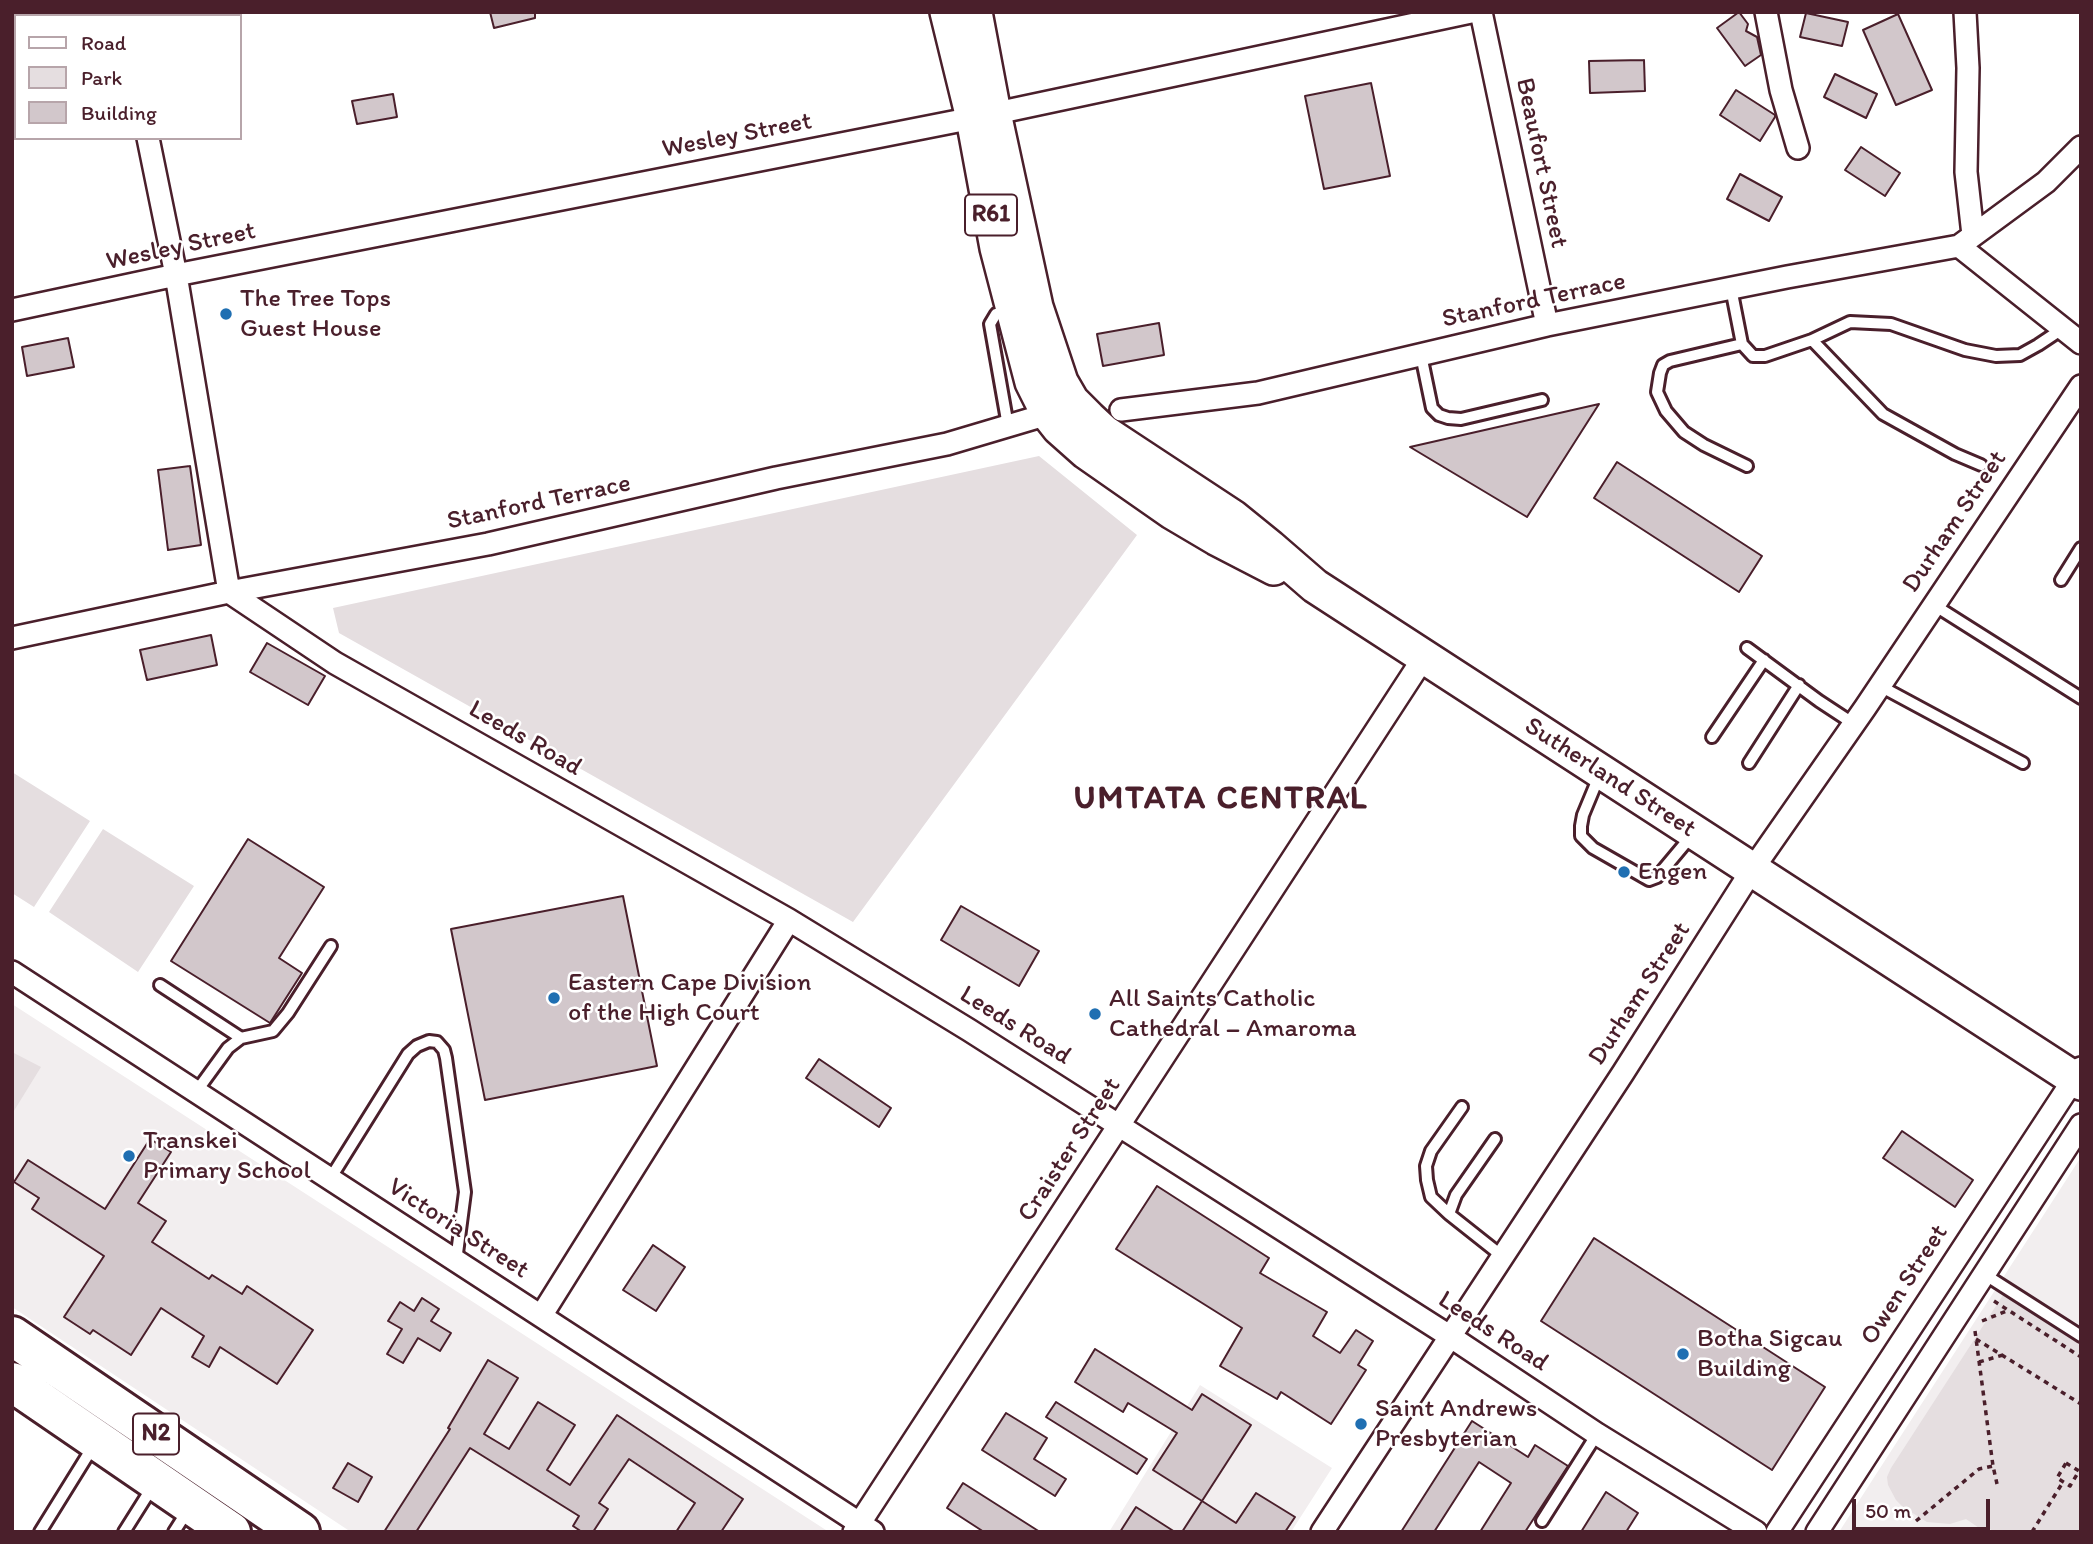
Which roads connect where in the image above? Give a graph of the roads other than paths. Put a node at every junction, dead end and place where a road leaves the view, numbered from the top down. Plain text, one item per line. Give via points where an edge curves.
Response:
1 (947, 12) edge
2 (975, 12) edge
3 (1471, 12) edge
4 (1481, 12) edge
5 (1766, 12) edge
6 (1965, 12) edge
7 (984, 115) junction
8 (148, 140) edge
9 (2081, 147) edge
10 (1798, 148) dead end
11 (1966, 241) junction
12 (176, 275) junction
13 (1731, 288) junction
14 (12, 310) edge
15 (1014, 311) junction
16 (1547, 325) junction
17 (2062, 328) junction
18 (1812, 340) junction
19 (2081, 343) edge
20 (1742, 344) junction
21 (1421, 355) junction
22 (2081, 386) edge
23 (1542, 400) dead end
24 (1060, 407) junction
25 (1121, 410) dead end
26 (1008, 426) junction
27 (1981, 465) dead end
28 (1747, 466) dead end
29 (2081, 548) edge
30 (2061, 580) dead end
31 (229, 592) junction
32 (1934, 605) junction
33 (12, 638) edge
34 (1747, 648) dead end
35 (1424, 657) junction
36 (1764, 660) junction
37 (1799, 685) junction
38 (1880, 686) junction
39 (2081, 698) edge
40 (1854, 724) junction
41 (1712, 737) dead end
42 (1749, 763) dead end
43 (2024, 763) dead end
44 (1601, 772) junction
45 (1694, 832) junction
46 (1752, 870) junction
47 (789, 920) junction
48 (331, 946) dead end
49 (12, 972) edge
50 (160, 985) dead end
51 (241, 1038) junction
52 (2078, 1077) edge
53 (196, 1091) junction
54 (1462, 1107) dead end
55 (2081, 1125) edge
56 (1120, 1126) junction
57 (1495, 1139) dead end
58 (330, 1179) junction
59 (1449, 1214) junction
60 (1502, 1256) junction
61 (456, 1261) junction
62 (1984, 1274) junction
63 (541, 1316) junction
64 (12, 1336) edge
65 (2081, 1336) edge
66 (1451, 1337) junction
67 (12, 1382) edge
68 (1597, 1434) junction
69 (97, 1440) junction
70 (156, 1481) junction
71 (183, 1518) edge
72 (1542, 1521) dead end
73 (862, 1529) edge
74 (40, 1532) edge
75 (124, 1532) edge
76 (231, 1532) edge
77 (300, 1532) edge
78 (1322, 1532) edge
79 (1756, 1532) edge
80 (1777, 1532) edge
81 (1817, 1532) edge

1 - 7 main road, Sutherland Street / R61
2 - 7 main road, Sutherland Street / R61
3 - 7 street, Wesley Street
4 - 16 street, Beaufort Street
5 - 10 street
6 - 11 street
7 - 12 street, Wesley Street
7 - 15 main road, Sutherland Street / R61 via 997,248
7 - 24 main road, Sutherland Street / R61 via 1056,369
8 - 12 street
9 - 11 street via 2046,181
11 - 13 street, Stanford Terrace
11 - 17 street
12 - 14 street, Wesley Street
12 - 31 street
13 - 16 street, Stanford Terrace
13 - 20 lane
15 - 24 main road, Sutherland Street / R61 via 1032,382
15 - 26 lane via 996,314 990,324
16 - 21 street, Stanford Terrace
17 - 18 lane via 2020,355 1965,350 1891,324 1870,322 1850,322
17 - 19 street
18 - 20 lane via 1765,356 1753,356
18 - 27 lane via 1883,414
20 - 28 lane via 1670,360 1663,365 1657,392 1684,432
21 - 23 lane via 1432,408 1439,415 1461,419
21 - 25 street, Stanford Terrace via 1258,393
22 - 32 street, Durham Street
24 - 26 street, Stanford Terrace
24 - 35 main road, Sutherland Street / R61 via 1233,517 1315,586
26 - 31 street, Stanford Terrace via 947,444 488,544
29 - 30 lane
31 - 33 street, Stanford Terrace
31 - 47 street, Leeds Road via 335,663
32 - 38 street, Durham Street
32 - 39 lane
34 - 36 lane
35 - 44 main road, Sutherland Street / R61
35 - 56 street, Craister Street
36 - 37 lane
36 - 41 lane
37 - 40 lane
37 - 42 lane
38 - 40 street, Durham Street
38 - 43 lane
40 - 46 street, Durham Street
44 - 45 main road, Sutherland Street / R61
44 - 45 lane via 1581,826 1581,836 1593,848 1649,880 1657,877
45 - 46 main road, Sutherland Street / R61
46 - 52 main road, Sutherland Street / R61
46 - 60 street, Durham Street
47 - 56 street, Leeds Road
47 - 63 street
48 - 51 lane via 273,1031
49 - 53 street, Victoria Street
50 - 51 lane
51 - 53 lane
52 - 80 street, Owen Street
53 - 58 street, Victoria Street
54 - 59 lane via 1426,1166 1431,1197
55 - 62 street
56 - 66 street, Leeds Road
56 - 73 street, Craister Street
57 - 59 lane via 1456,1195
58 - 61 street, Victoria Street
58 - 61 lane via 408,1054 417,1046 436,1042 446,1058 465,1192
59 - 60 lane
60 - 66 street, Durham Street
61 - 63 street, Victoria Street
62 - 65 lane
62 - 81 street
63 - 73 street, Victoria Street
64 - 77 highway, N2
66 - 68 street, Leeds Road
66 - 78 street, Durham Street
67 - 69 highway, N2
68 - 72 lane
68 - 79 street, Leeds Road
69 - 70 highway, N2
69 - 74 lane
70 - 71 highway, N2
70 - 75 lane
71 - 76 highway, N2

